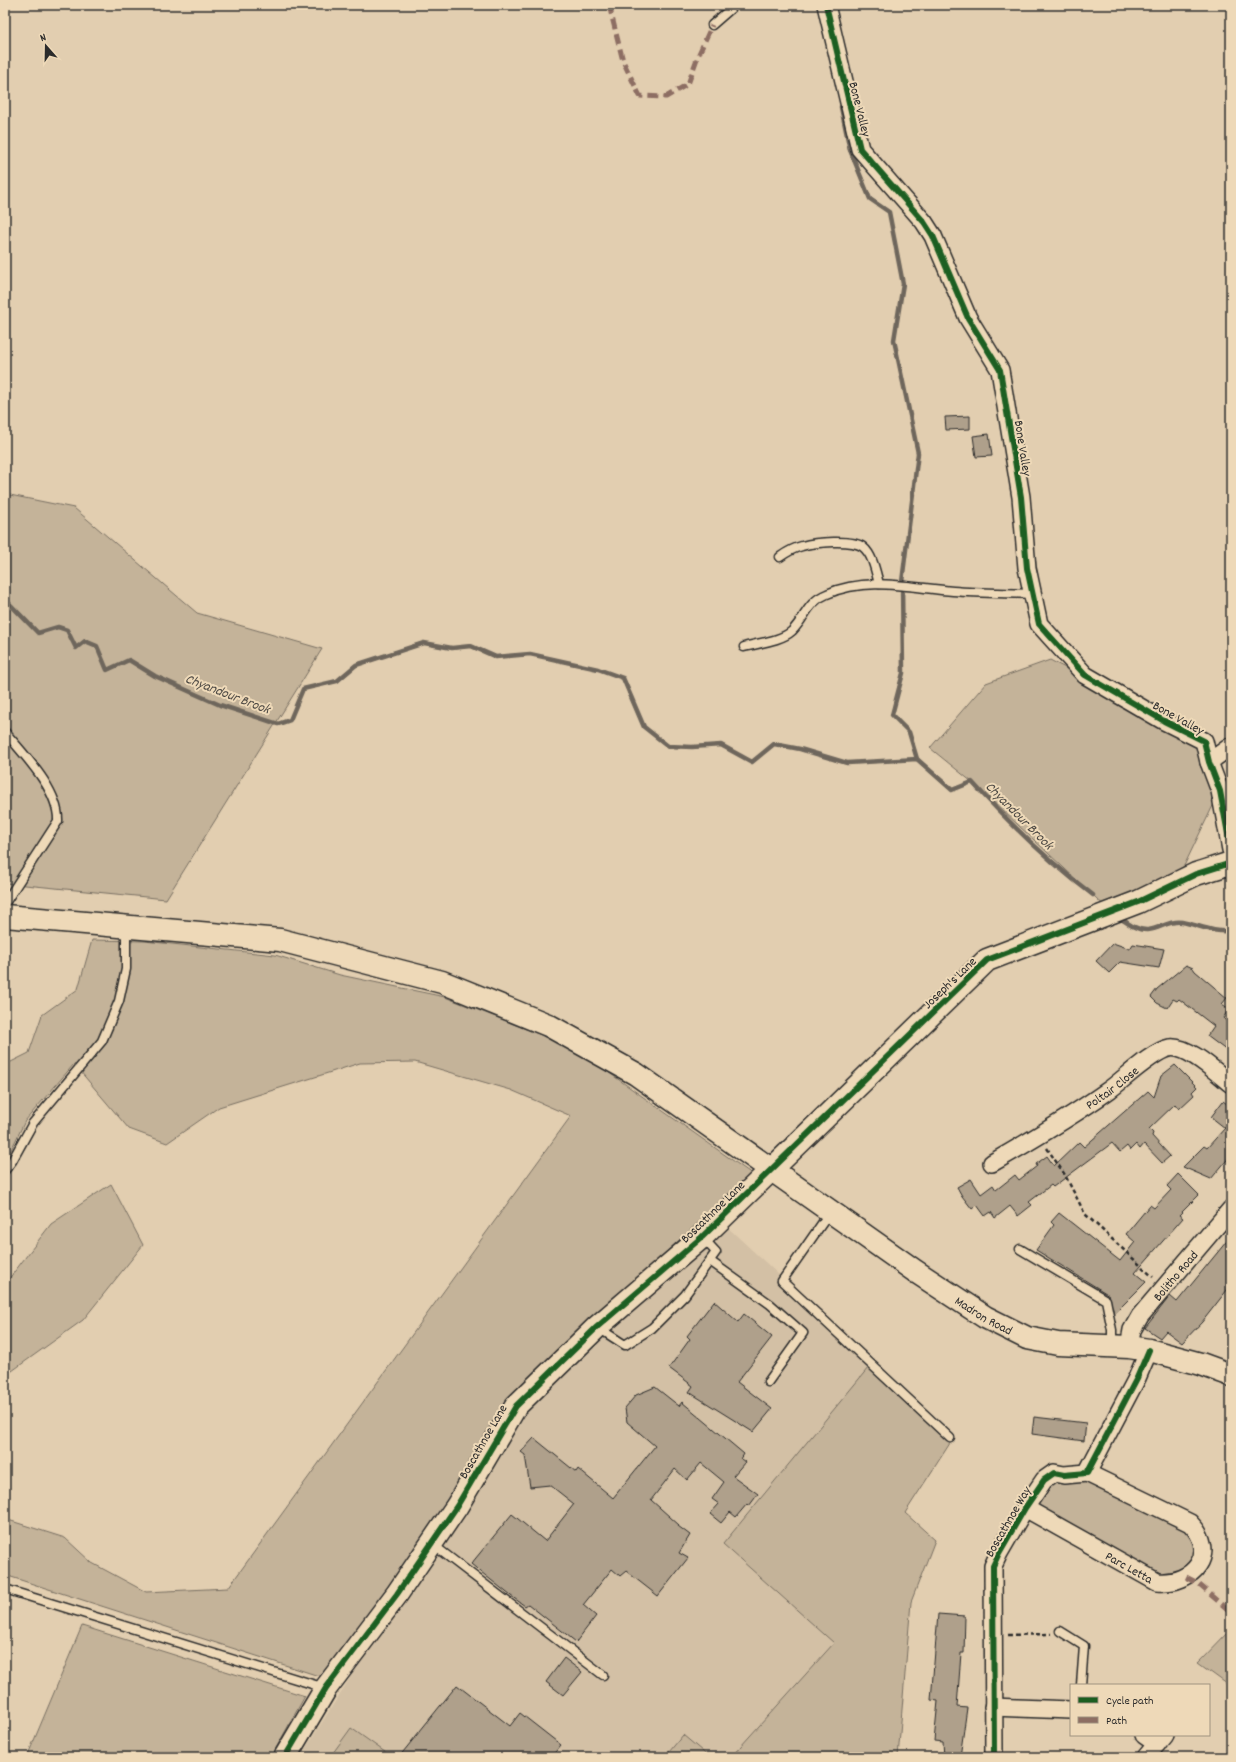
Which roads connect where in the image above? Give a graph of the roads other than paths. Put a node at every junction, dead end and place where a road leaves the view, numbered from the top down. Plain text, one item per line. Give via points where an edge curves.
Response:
1 (736, 5) edge
2 (826, 5) edge
3 (712, 25) dead end
4 (780, 557) dead end
5 (879, 584) junction
6 (1032, 594) junction
7 (744, 647) dead end
8 (5, 732) edge
9 (1231, 746) edge
10 (1208, 762) junction
11 (1231, 850) edge
12 (1231, 863) edge
13 (5, 903) edge
14 (5, 916) edge
15 (126, 927) junction
16 (1231, 1084) edge
17 (992, 1163) dead end
18 (772, 1169) junction
19 (5, 1170) edge
20 (1231, 1209) edge
21 (830, 1211) junction
22 (702, 1238) junction
23 (1020, 1249) dead end
24 (710, 1261) junction
25 (597, 1327) junction
26 (1130, 1348) junction
27 (1231, 1375) edge
28 (768, 1382) dead end
29 (950, 1438) dead end
30 (1087, 1473) junction
31 (1025, 1508) junction
32 (431, 1544) junction
33 (5, 1589) edge
34 (1062, 1632) road end
35 (603, 1675) dead end
36 (1081, 1684) edge
37 (326, 1688) junction
38 (993, 1707) junction
39 (1070, 1710) edge
40 (1155, 1738) edge
41 (285, 1757) edge
42 (994, 1757) edge
43 (1146, 1757) edge

1 - 3 lane
2 - 6 street, Bone Valley via 860,149 924,222 933,236 968,318 1000,370 1021,498 1027,568
4 - 5 lane via 791,550 812,543 859,545 864,547 869,555
5 - 6 lane
5 - 7 lane via 860,584 826,594 807,609 792,632
6 - 10 street, Bone Valley via 1039,624 1085,675 1164,722 1204,741
8 - 13 lane via 26,756 55,799 58,821
9 - 10 street
10 - 11 street, Bone Valley via 1220,791
12 - 18 street, Joseph's Lane via 1196,874 1138,902 987,960
14 - 15 street, Madron Road
15 - 18 street, Madron Road via 280,940 442,982 548,1025 636,1074
15 - 19 lane via 126,969 119,1000 102,1041 33,1123
16 - 17 street, Poltair Close via 1193,1055 1180,1048 1169,1048 1055,1127
18 - 21 street, Madron Road
18 - 22 street, Boscathnoe Lane
20 - 26 street, Bolitho Road via 1140,1316 1132,1330
21 - 26 street, Madron Road via 979,1313 1027,1338 1058,1344
21 - 29 lane via 782,1281
22 - 24 lane via 716,1252
22 - 25 street, Boscathnoe Lane
23 - 26 lane via 1106,1300 1112,1330
24 - 25 lane via 685,1295 652,1328 625,1345
24 - 28 lane via 770,1304 803,1334
25 - 32 street, Boscathnoe Lane via 516,1406 457,1506
26 - 27 street, Madron Road via 1202,1364
26 - 30 street via 1137,1378
30 - 31 street, Boscathnoe Way via 1054,1473 1044,1480
30 - 31 street, Parc Letta via 1190,1523 1197,1530 1204,1547 1193,1572 1177,1581 1157,1582
31 - 38 street, Boscathnoe Way via 993,1566
32 - 35 lane
32 - 37 street, Boscathnoe Lane
33 - 37 lane
34 - 36 lane via 1084,1646
37 - 41 street, Boscathnoe Lane
38 - 39 street
38 - 42 street, Boscathnoe Way
40 - 43 street

